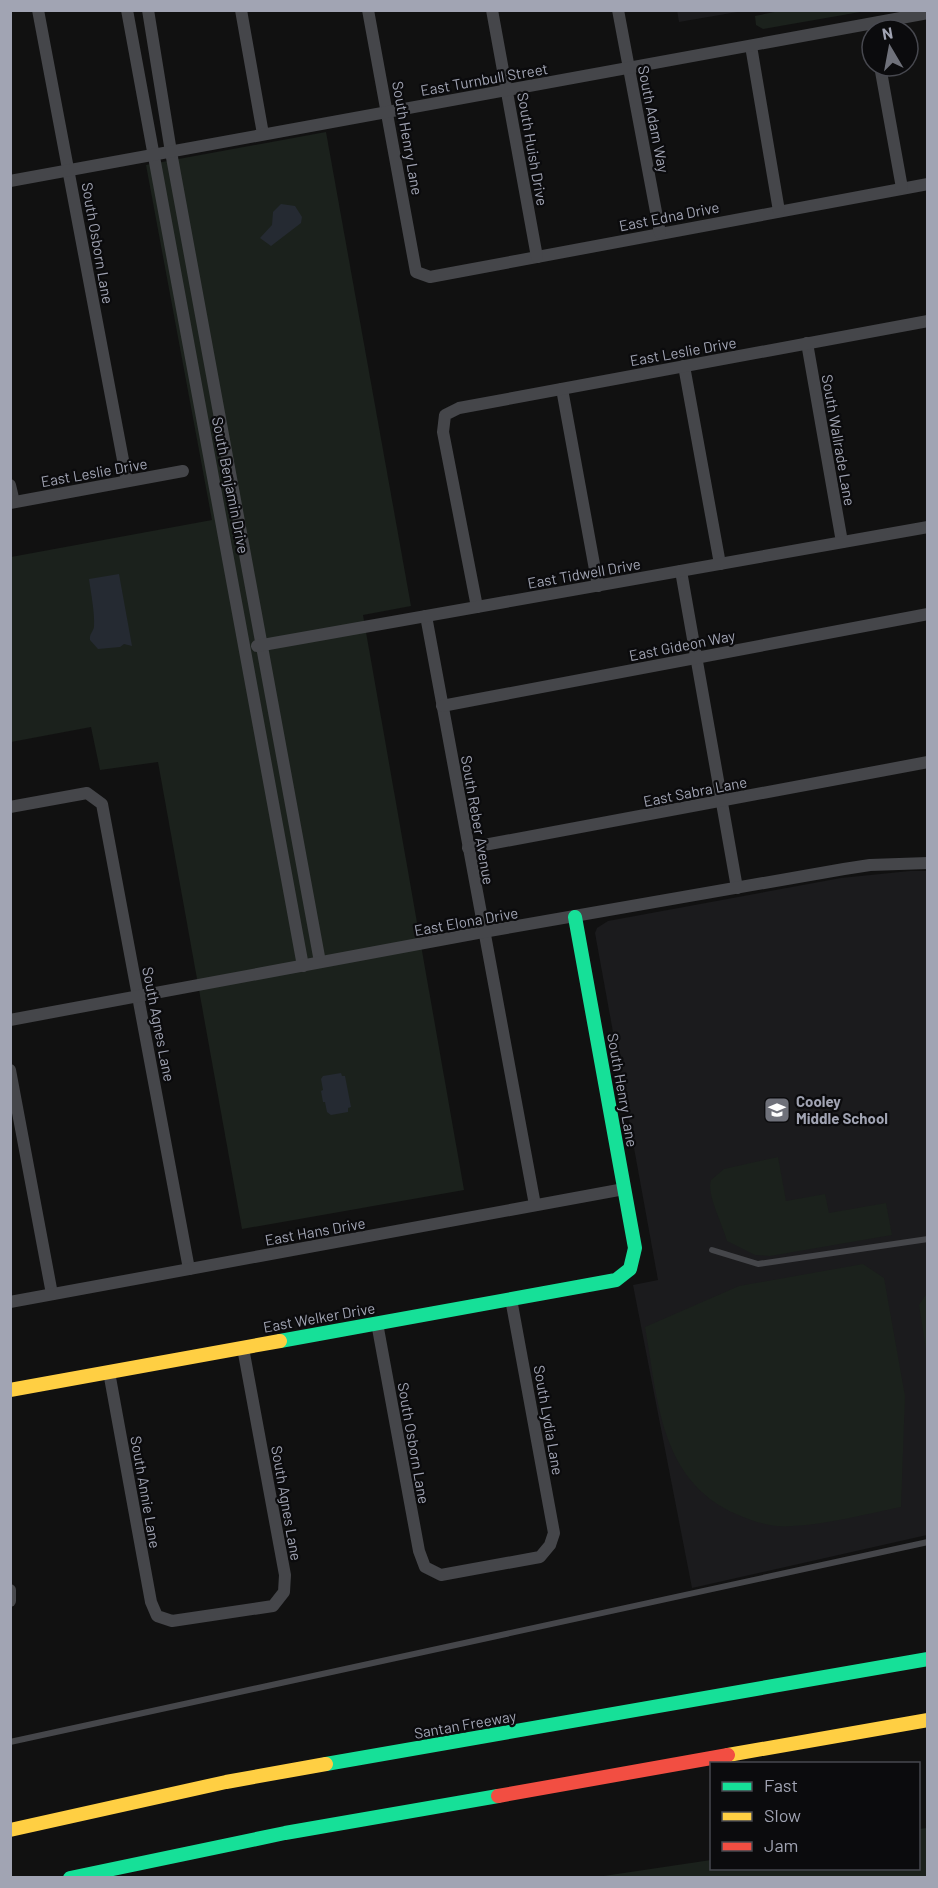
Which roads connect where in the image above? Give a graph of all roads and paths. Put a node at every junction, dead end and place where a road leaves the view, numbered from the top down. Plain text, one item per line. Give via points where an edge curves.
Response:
1 (38, 10) edge
2 (127, 10) edge
3 (148, 10) edge
4 (241, 10) edge
5 (368, 10) edge
6 (492, 10) edge
7 (618, 10) edge
8 (927, 13) edge
9 (908, 18) edge
10 (860, 29) edge
11 (751, 46) junction
12 (629, 68) junction
13 (882, 78) edge
14 (507, 90) junction
15 (387, 112) junction
16 (263, 134) junction
17 (171, 152) junction
18 (153, 156) junction
19 (69, 170) junction
20 (10, 181) edge
21 (927, 184) edge
22 (902, 188) junction
23 (780, 211) junction
24 (660, 233) junction
25 (537, 256) junction
26 (416, 272) joint
27 (927, 323) edge
28 (807, 343) junction
29 (684, 366) junction
30 (562, 389) junction
31 (183, 471) dead end
32 (127, 481) junction
33 (10, 485) edge
34 (12, 502) edge
35 (927, 527) edge
36 (842, 542) junction
37 (720, 564) junction
38 (681, 571) junction
39 (598, 586) junction
40 (477, 608) junction
41 (927, 614) edge
42 (426, 616) junction
43 (263, 645) junction
44 (247, 648) junction
45 (696, 658) junction
46 (442, 706) junction
47 (927, 762) edge
48 (722, 802) junction
49 (10, 807) edge
50 (468, 848) junction
51 (927, 863) edge
52 (737, 888) junction
53 (574, 917) junction
54 (483, 933) junction
55 (321, 962) junction
56 (303, 966) junction
57 (139, 997) junction
58 (10, 1020) edge
59 (10, 1070) edge
60 (624, 1189) junction
61 (535, 1205) junction
62 (927, 1239) edge
63 (712, 1250) dead end
64 (189, 1269) junction
65 (630, 1269) joint
66 (52, 1294) junction
67 (511, 1299) junction
68 (10, 1302) edge
69 (377, 1323) junction
70 (243, 1348) junction
71 (109, 1372) junction
72 (10, 1390) edge
73 (927, 1542) edge
74 (425, 1567) joint
75 (10, 1590) edge
76 (10, 1602) edge
77 (157, 1616) joint
78 (927, 1659) edge
79 (927, 1720) edge
80 (10, 1742) edge
81 (10, 1830) edge
82 (70, 1878) edge

1 - 19 street, South Osborn Lane
2 - 18 street, South Benjamin Drive
3 - 17 street, South Benjamin Drive
4 - 16 street
5 - 15 street, South Henry Lane
6 - 14 street, South Huish Drive
7 - 12 street, South Adam Way
8 - 9 street, East Turnbull Street
10 - 11 street, East Turnbull Street
11 - 12 street, East Turnbull Street
11 - 23 street
12 - 14 street, East Turnbull Street
12 - 24 street, South Adam Way
13 - 22 street
14 - 15 street, East Turnbull Street
14 - 25 street, South Huish Drive
15 - 16 street, East Turnbull Street
15 - 26 street, South Henry Lane
16 - 17 street, East Turnbull Street
17 - 18 street, East Turnbull Street
17 - 43 street, South Benjamin Drive
18 - 19 street, East Turnbull Street
18 - 44 street, South Benjamin Drive
19 - 20 street, East Turnbull Street
19 - 32 street, South Osborn Lane
21 - 22 street, East Edna Drive
22 - 23 street, East Edna Drive
23 - 24 street, East Edna Drive
24 - 25 street, East Edna Drive
25 - 26 street, East Edna Drive via 430,277
27 - 28 street, East Leslie Drive
28 - 29 street, East Leslie Drive
28 - 36 street, South Wallrade Lane
29 - 30 street, East Leslie Drive
29 - 37 street
30 - 39 street
30 - 40 street, East Leslie Drive via 459,408 445,415 443,432
31 - 32 street, East Leslie Drive
32 - 34 street, East Leslie Drive
33 - 34 street
35 - 36 street, East Tidwell Drive
36 - 37 street, East Tidwell Drive
37 - 38 street, East Tidwell Drive
38 - 39 street, East Tidwell Drive
38 - 45 street
39 - 40 street, East Tidwell Drive
40 - 42 street, East Tidwell Drive
41 - 45 street, East Gideon Way
42 - 43 street, East Tidwell Drive
42 - 46 street, South Reber Avenue
43 - 44 street, East Tidwell Drive
43 - 55 street, South Benjamin Drive
44 - 56 street, South Benjamin Drive
45 - 46 street, East Gideon Way
45 - 48 street
46 - 50 street, South Reber Avenue
47 - 48 street, East Sabra Lane
48 - 50 street, East Sabra Lane
48 - 52 street
49 - 57 street, South Agnes Lane via 87,793 102,804
50 - 54 street, South Reber Avenue
51 - 52 street, East Elona Drive via 870,865
52 - 53 street, East Elona Drive
53 - 54 street, East Elona Drive
53 - 60 main road, South Henry Lane
54 - 55 street, East Elona Drive
54 - 61 street, South Reber Avenue
55 - 56 street, East Elona Drive
56 - 57 street, East Elona Drive
57 - 58 street, East Elona Drive
57 - 64 street, South Agnes Lane
59 - 66 street
60 - 61 street, East Hans Drive
60 - 65 main road, South Henry Lane via 635,1248
61 - 64 street, East Hans Drive
62 - 63 lane via 758,1264
64 - 66 street, East Hans Drive
65 - 67 main road, East Welker Drive via 616,1280
66 - 68 street, East Hans Drive
67 - 69 main road, East Welker Drive
67 - 74 street, South Lydia Lane via 554,1533 540,1557 441,1575
69 - 70 main road, East Welker Drive
69 - 74 street, South Osborn Lane
70 - 71 main road, East Welker Drive
70 - 77 street, South Agnes Lane via 285,1575 284,1592 273,1606 172,1622
71 - 72 main road, East Welker Drive
71 - 77 street, South Annie Lane via 151,1602
73 - 80 lane
75 - 76 street
78 - 81 main road, Santan Freeway via 226,1782
79 - 82 main road via 285,1833

